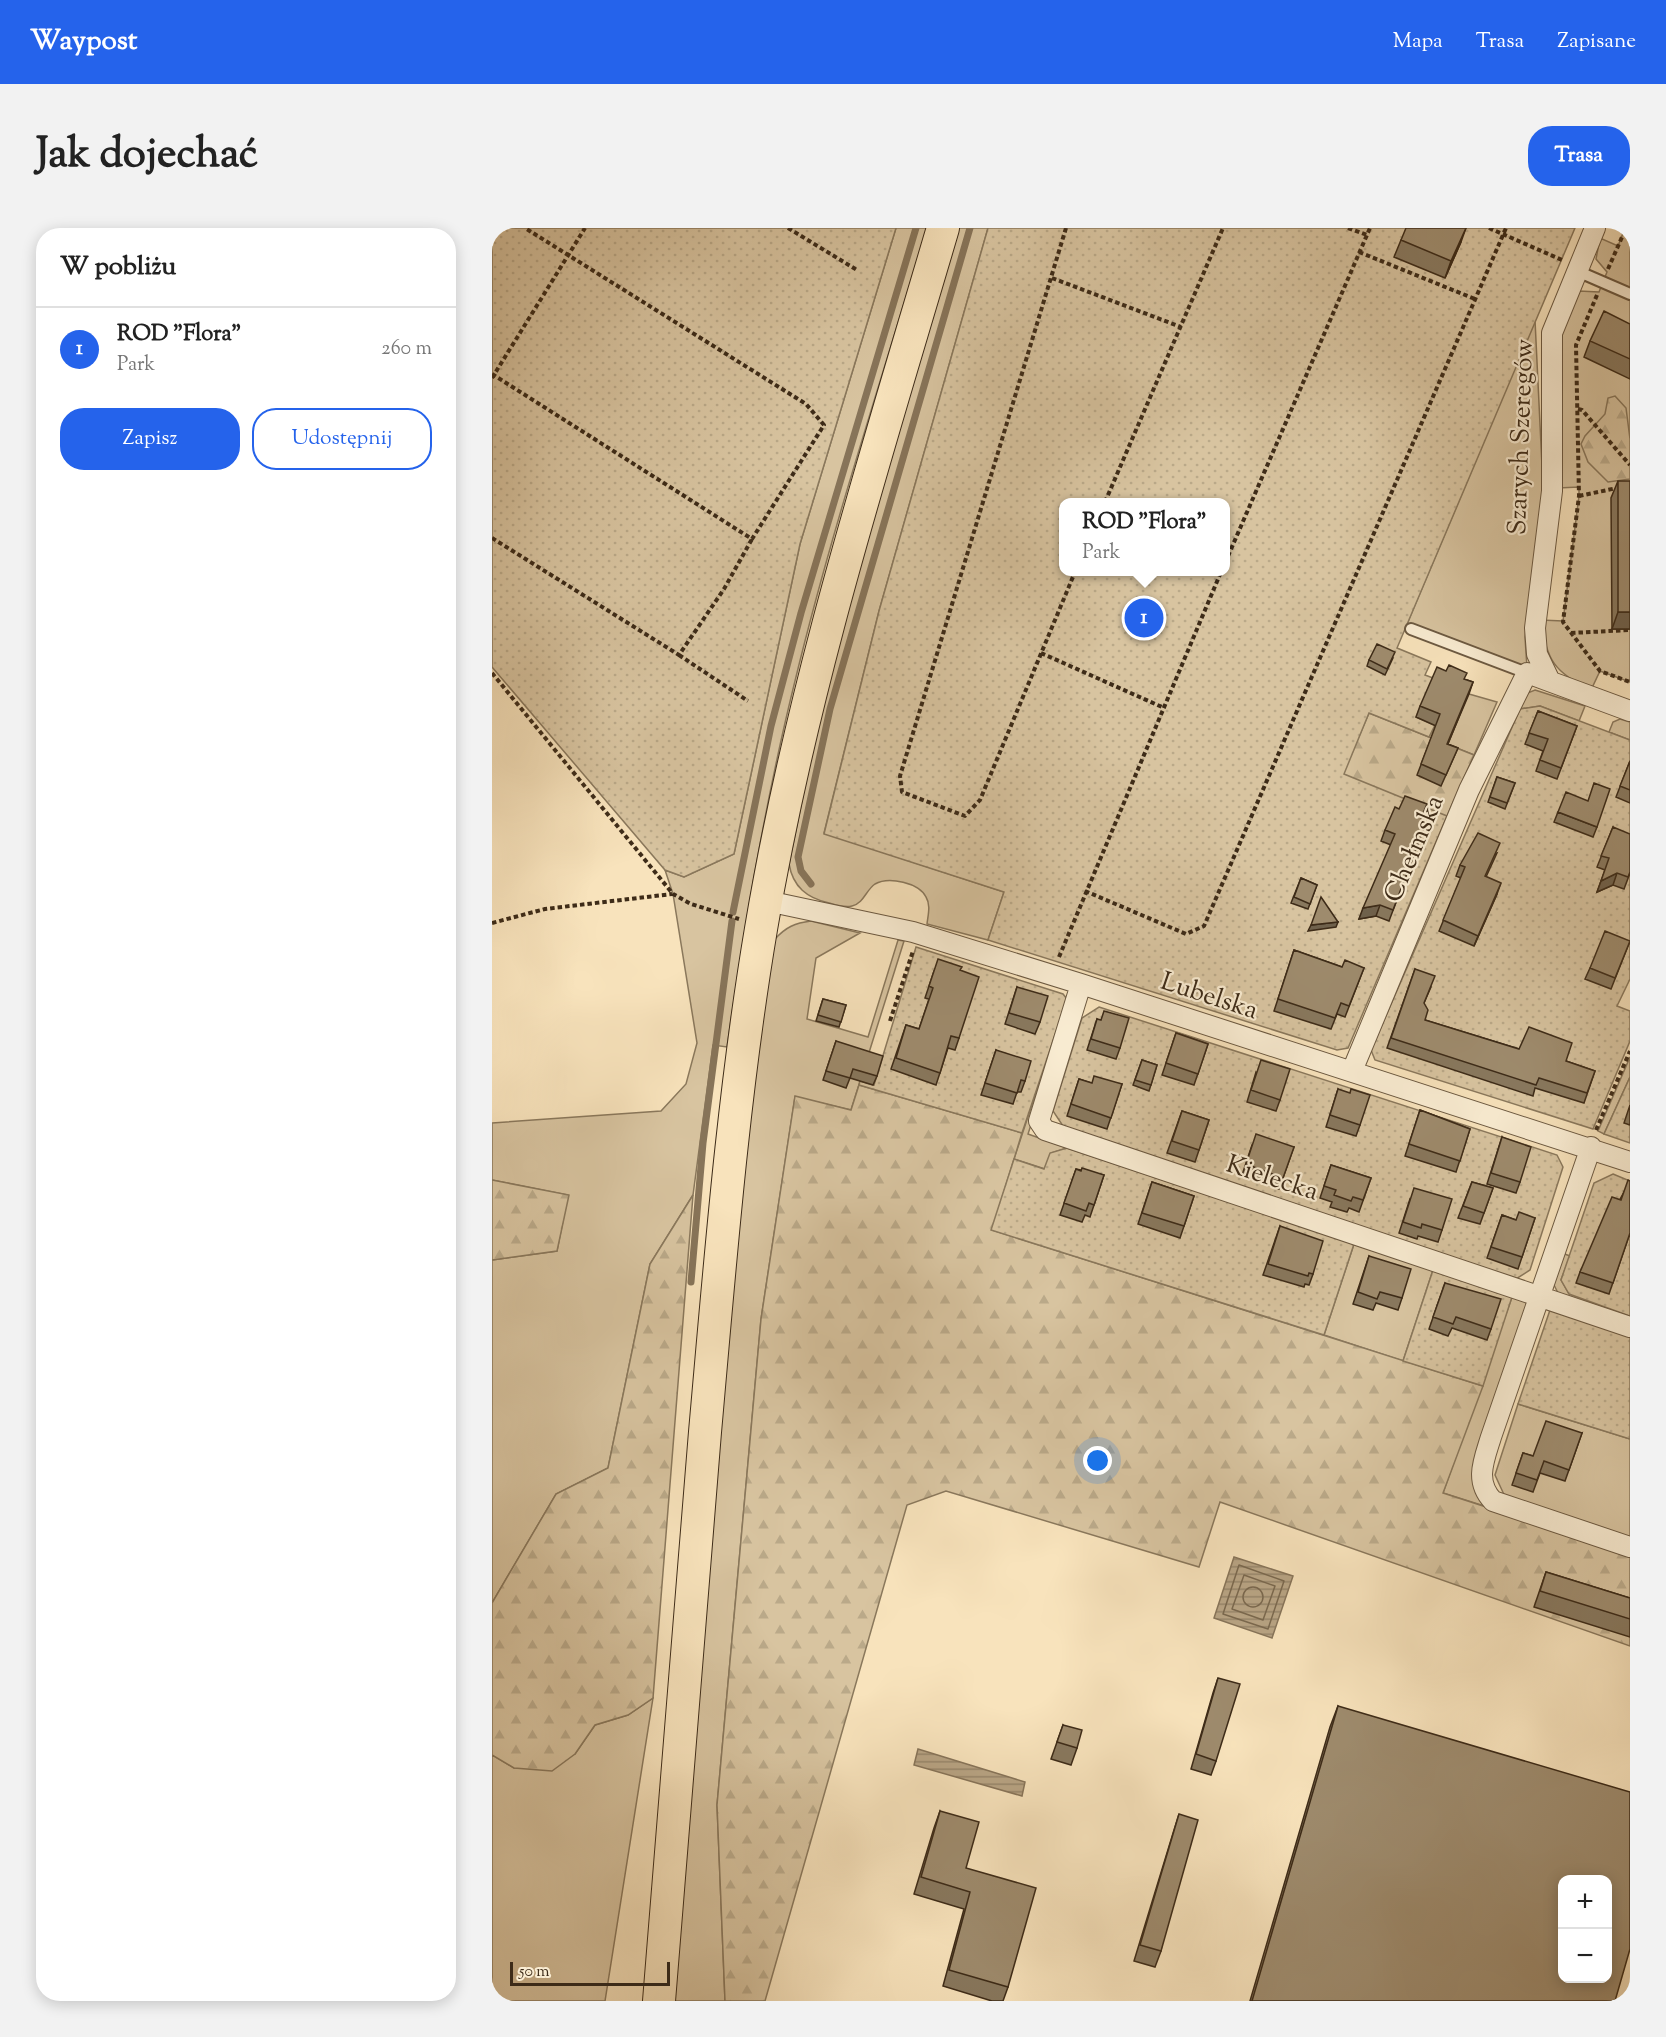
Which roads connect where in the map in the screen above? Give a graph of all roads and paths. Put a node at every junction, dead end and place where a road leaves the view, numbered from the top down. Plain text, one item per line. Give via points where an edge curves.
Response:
1 (525, 228) edge
2 (585, 228) edge
3 (788, 228) edge
4 (943, 228) edge
5 (1066, 228) edge
6 (1223, 228) edge
7 (1348, 228) edge
8 (1370, 228) edge
9 (1489, 228) edge
10 (1506, 228) edge
11 (1595, 228) edge
12 (1626, 228) edge
13 (1504, 234) junction
14 (1367, 235) junction
15 (1359, 252) junction
16 (568, 256) junction
17 (1578, 269) junction
18 (857, 270) dead end
19 (1052, 278) junction
20 (1603, 282) junction
21 (1630, 294) edge
22 (1475, 299) junction
23 (1181, 327) junction
24 (493, 376) edge
25 (1577, 409) junction
26 (1630, 465) edge
27 (1622, 488) edge
28 (1580, 496) junction
29 (1107, 498) edge
30 (492, 538) edge
31 (752, 539) junction
32 (1230, 550) edge
33 (1073, 576) edge
34 (1219, 576) edge
35 (1411, 629) dead end
36 (1630, 630) edge
37 (1571, 633) junction
38 (1041, 653) junction
39 (679, 655) junction
40 (492, 673) edge
41 (1527, 673) junction
42 (1549, 679) junction
43 (1630, 682) edge
44 (748, 701) dead end
45 (1162, 707) junction
46 (1630, 711) edge
47 (1085, 891) junction
48 (673, 894) junction
49 (764, 913) junction
50 (492, 923) edge
51 (915, 944) dead end
52 (1053, 975) junction
53 (1082, 984) junction
54 (890, 1021) dead end
55 (1630, 1051) edge
56 (1352, 1071) junction
57 (1592, 1141) junction
58 (1630, 1162) edge
59 (1539, 1296) junction
60 (1630, 1327) edge
61 (1630, 1547) edge
62 (659, 2001) edge

1 - 16 path
2 - 16 path
3 - 18 path
4 - 49 main road via 852,534 802,723
5 - 19 path
6 - 23 path
7 - 14 path
8 - 14 path
9 - 13 path
10 - 13 path
11 - 17 street, Szarych Szeregów
12 - 20 path
13 - 17 path
13 - 22 path
14 - 15 path
15 - 22 path
15 - 32 path
16 - 24 path
16 - 31 path via 806,404 824,425
17 - 20 lane
17 - 42 street, Szarych Szeregów via 1552,333 1552,491 1535,628 1537,654
19 - 23 path
19 - 38 path via 900,777 902,792 965,816 980,800
20 - 21 lane
20 - 25 path via 1576,345
22 - 47 path via 1204,926 1186,934
23 - 29 path
24 - 31 path
25 - 26 path
25 - 28 path
27 - 28 path
28 - 37 path via 1563,622
30 - 39 path
31 - 39 path
33 - 38 path
34 - 45 path
35 - 41 lane
36 - 37 path
37 - 43 path via 1600,670
38 - 45 path
39 - 44 path
40 - 48 path
41 - 42 street
41 - 56 street, Chełmska via 1468,790
42 - 46 street
45 - 47 path
47 - 52 path
48 - 49 path via 691,904
48 - 50 path via 545,909
49 - 52 street, Lubelska via 913,932
49 - 62 main road via 736,1106 718,1288
51 - 54 path
52 - 53 street, Lubelska
53 - 56 street, Lubelska
53 - 59 street, Kielecka via 1039,1121 1045,1130
55 - 57 path
56 - 57 street, Lubelska
57 - 58 street, Lubelska
57 - 59 street
59 - 60 street, Kielecka
59 - 61 street via 1482,1467 1483,1488 1493,1501

